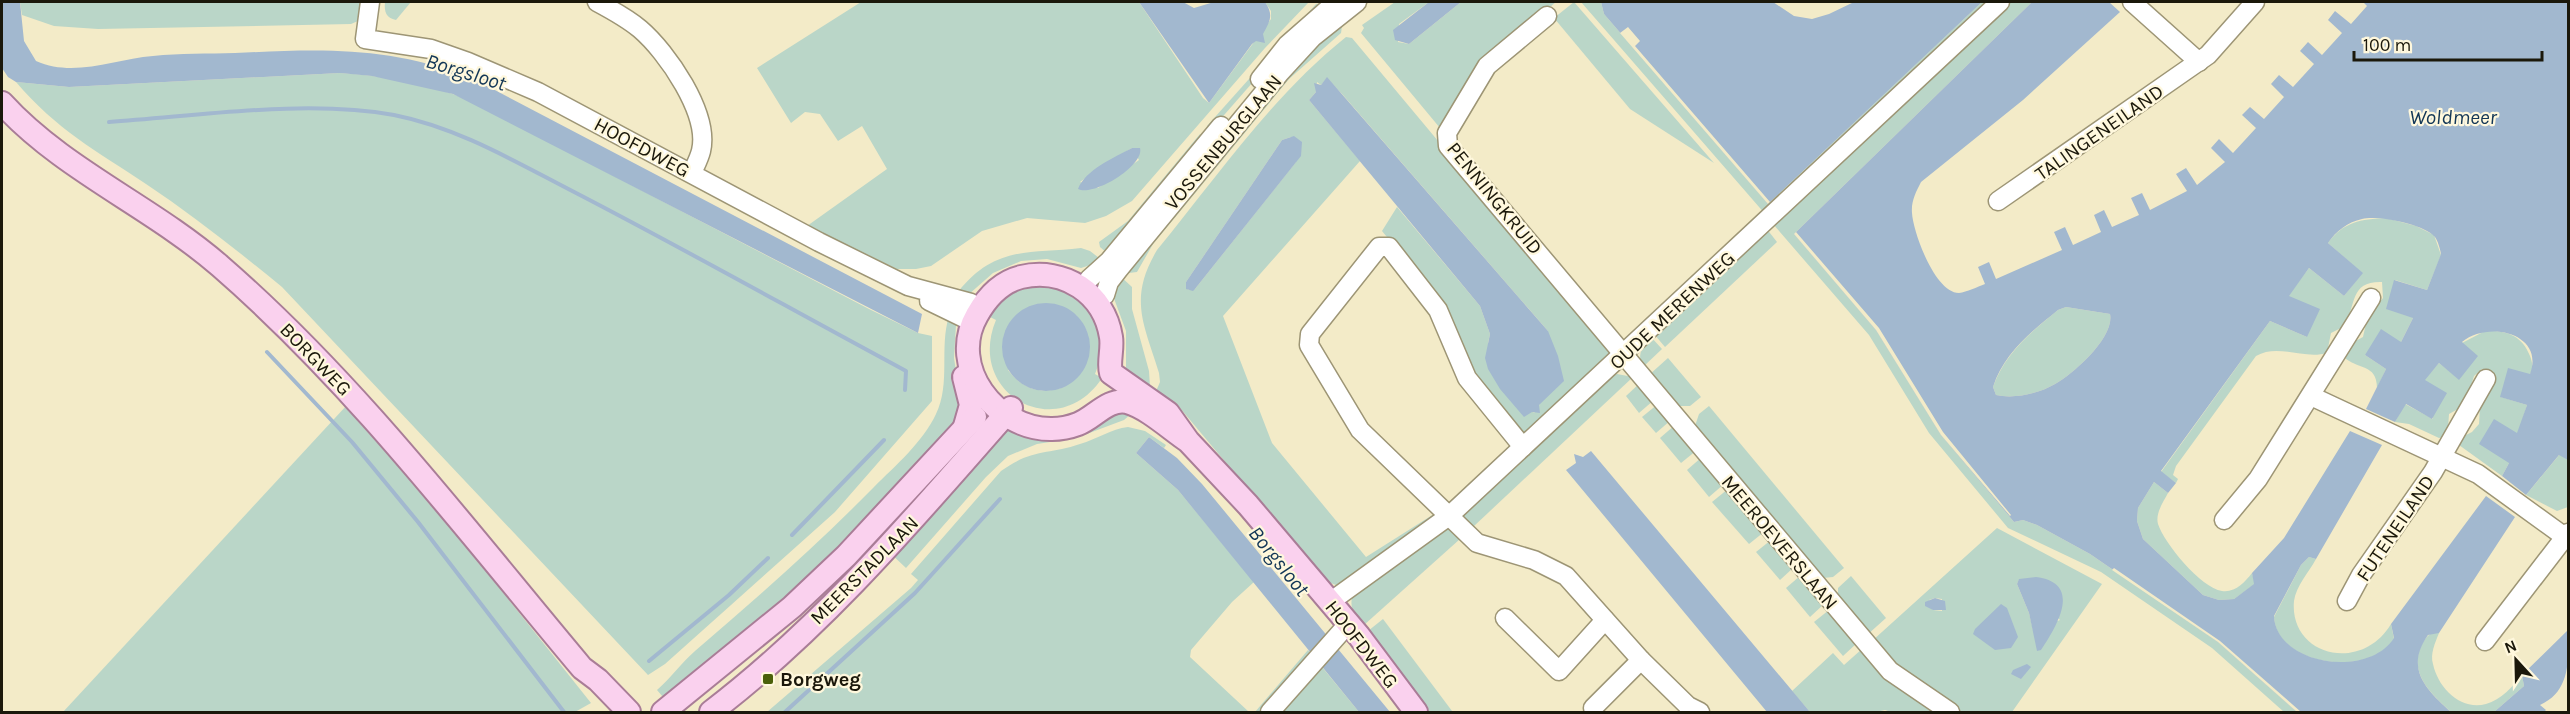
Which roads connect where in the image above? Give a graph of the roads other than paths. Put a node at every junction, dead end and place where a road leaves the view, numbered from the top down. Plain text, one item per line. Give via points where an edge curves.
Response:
1 (370, 2) edge
2 (597, 2) edge
3 (1336, 2) edge
4 (1357, 2) edge
5 (2000, 2) edge
6 (2132, 2) edge
7 (2255, 2) edge
8 (1547, 15) dead end
9 (2199, 62) junction
10 (2, 103) edge
11 (692, 173) junction
12 (1998, 201) dead end
13 (1084, 282) junction
14 (1105, 295) junction
15 (2371, 298) dead end
16 (970, 314) junction
17 (1624, 356) junction
18 (1115, 376) junction
19 (2486, 379) dead end
20 (976, 392) junction
21 (2311, 396) junction
22 (1008, 412) junction
23 (1188, 441) junction
24 (1523, 447) junction
25 (2443, 456) junction
26 (1449, 516) junction
27 (2224, 520) dead end
28 (2567, 535) edge
29 (2347, 601) dead end
30 (1330, 602) junction
31 (1505, 618) dead end
32 (1605, 620) junction
33 (1348, 624) junction
34 (2485, 641) dead end
35 (1641, 660) junction
36 (582, 668) junction
37 (1593, 708) dead end
38 (1690, 710) edge
39 (607, 712) edge
40 (629, 712) edge
41 (663, 712) edge
42 (711, 712) edge
43 (1270, 712) edge
44 (1416, 712) edge
45 (1950, 712) edge

1 - 11 street, HOOFDWEG via 365,39 431,49 468,62 538,92
2 - 11 street via 649,37 686,90 701,140
3 - 13 street, VOSSENBURGLAAN via 1287,45 1109,261
4 - 14 street, VOSSENBURGLAAN via 1313,37 1279,74 1119,269
5 - 17 street, OUDE MERENWEG
6 - 9 street
7 - 9 street, TALINGENEILAND
8 - 17 street, PENNINGKRUID via 1487,66 1446,139
9 - 12 street, TALINGENEILAND
10 - 36 main road, BORGWEG via 55,151 219,265 311,350
11 - 16 street, HOOFDWEG via 819,242
13 - 14 main road
13 - 16 main road via 1058,266 1025,266 994,279
13 - 18 main road via 1108,326 1112,347 1110,369
14 - 18 main road via 1120,334
15 - 21 street
16 - 20 main road via 960,361
16 - 22 main road via 981,329 979,350 984,374
17 - 24 street, OUDE MERENWEG
17 - 45 street, MEEROEVERSLAAN via 1890,671
18 - 22 main road via 1095,405 1071,417 1045,420
18 - 23 main road, HOOFDWEG via 1168,413
19 - 25 street, FUTENEILAND
20 - 22 main road
20 - 41 main road, MEERSTADLAAN via 966,426 846,556 792,607
21 - 25 street, FUTENEILAND
21 - 27 street via 2258,479
22 - 23 main road, HOOFDWEG via 1036,428 1065,428 1107,406 1126,402
22 - 42 main road, MEERSTADLAAN via 914,521 779,654
23 - 30 main road, HOOFDWEG
24 - 26 street, OUDE MERENWEG
24 - 26 street via 1467,378 1438,310 1423,288 1389,247 1379,247 1310,334 1309,345 1360,430
25 - 28 street, FUTENEILAND
25 - 29 street, FUTENEILAND
26 - 30 street, OUDE MERENWEG
26 - 32 street via 1478,543 1534,560 1566,576
28 - 34 street
30 - 33 main road, HOOFDWEG
31 - 32 street via 1559,671
32 - 35 street
33 - 43 street
33 - 44 main road, HOOFDWEG
35 - 37 street
35 - 38 street
36 - 39 main road, BORGWEG
36 - 40 main road, BORGWEG

